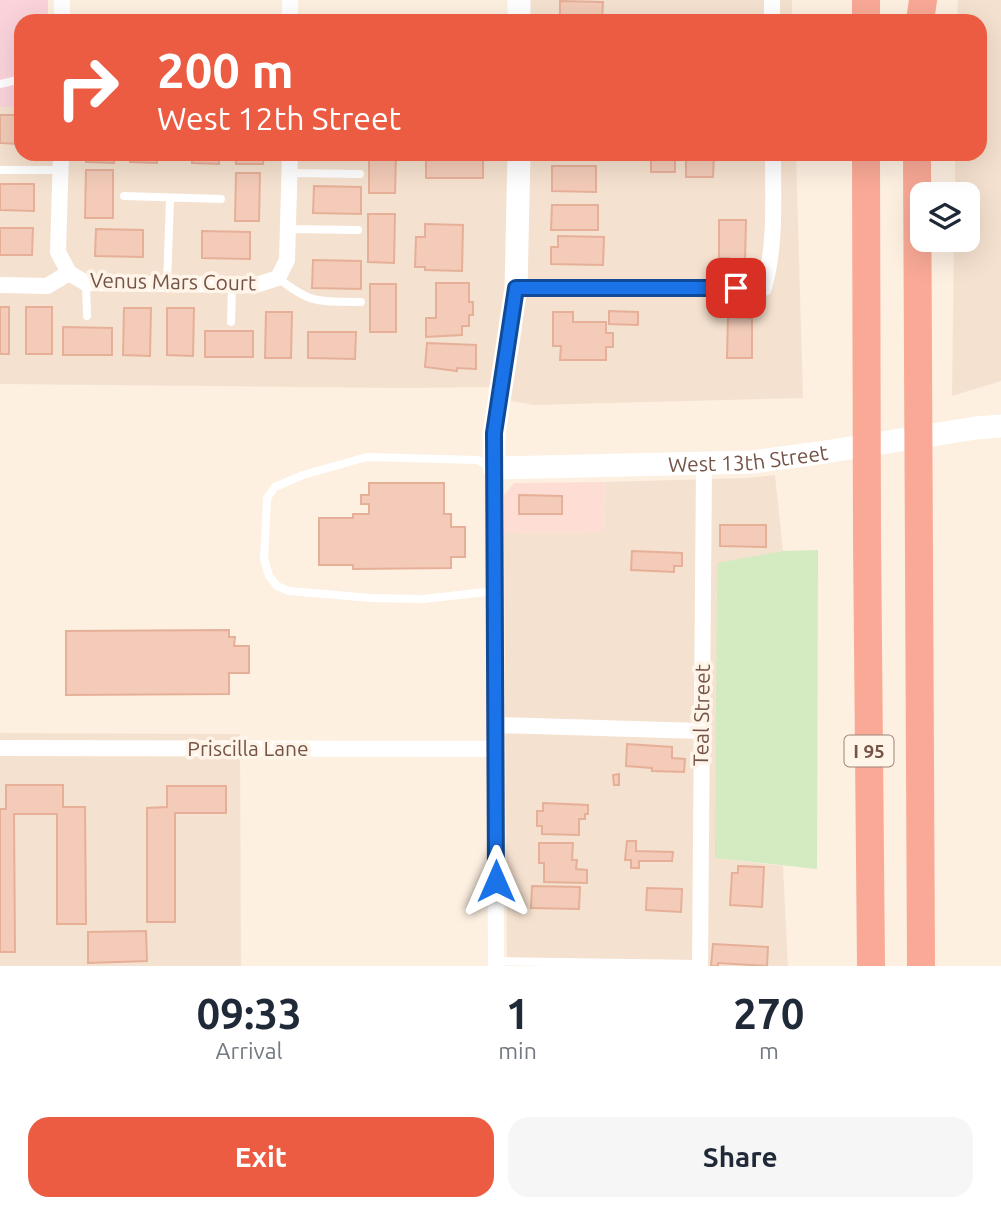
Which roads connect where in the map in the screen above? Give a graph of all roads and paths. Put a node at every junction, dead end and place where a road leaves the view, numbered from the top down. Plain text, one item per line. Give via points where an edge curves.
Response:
1 (290, 161) edge
2 (519, 161) edge
3 (773, 161) edge
4 (866, 161) edge
5 (918, 161) edge
6 (61, 162) edge
7 (0, 170) edge
8 (290, 173) junction
9 (360, 174) dead end
10 (124, 196) dead end
11 (170, 199) junction
12 (221, 199) dead end
13 (288, 229) junction
14 (358, 230) dead end
15 (69, 274) junction
16 (278, 278) junction
17 (86, 283) junction
18 (167, 284) junction
19 (0, 285) edge
20 (232, 285) junction
21 (516, 288) junction
22 (361, 302) dead end
23 (87, 316) dead end
24 (231, 322) dead end
25 (1001, 426) edge
26 (705, 463) junction
27 (494, 468) junction
28 (495, 591) junction
29 (496, 725) junction
30 (701, 731) junction
31 (0, 748) edge
32 (495, 749) junction
33 (496, 963) edge
34 (700, 965) edge
35 (871, 966) edge
36 (921, 966) edge

1 - 8 street
2 - 21 street
3 - 21 street via 773,242 764,288
4 - 35 highway, I 95
5 - 36 highway, I 95
6 - 7 lane
6 - 15 street via 58,252
8 - 9 lane
8 - 13 street
10 - 11 lane
11 - 12 lane
11 - 18 lane
13 - 14 lane
13 - 16 street via 287,260
15 - 17 street, Venus Mars Court
15 - 19 street via 47,286
16 - 20 street, Venus Mars Court via 256,285
16 - 22 lane via 315,301
17 - 18 street, Venus Mars Court
17 - 23 lane
18 - 20 street, Venus Mars Court
20 - 24 lane
21 - 27 street via 494,433
25 - 26 street, West 13th Street via 790,458
26 - 27 street, West 13th Street
26 - 30 street, Teal Street
27 - 28 street
27 - 28 lane via 477,460 367,457 303,475 275,487 267,498 264,559 276,586 289,591 423,599
28 - 29 street
29 - 30 street
29 - 32 street
30 - 34 street, Teal Street
31 - 32 street, Priscilla Lane
32 - 33 street
33 - 34 lane

